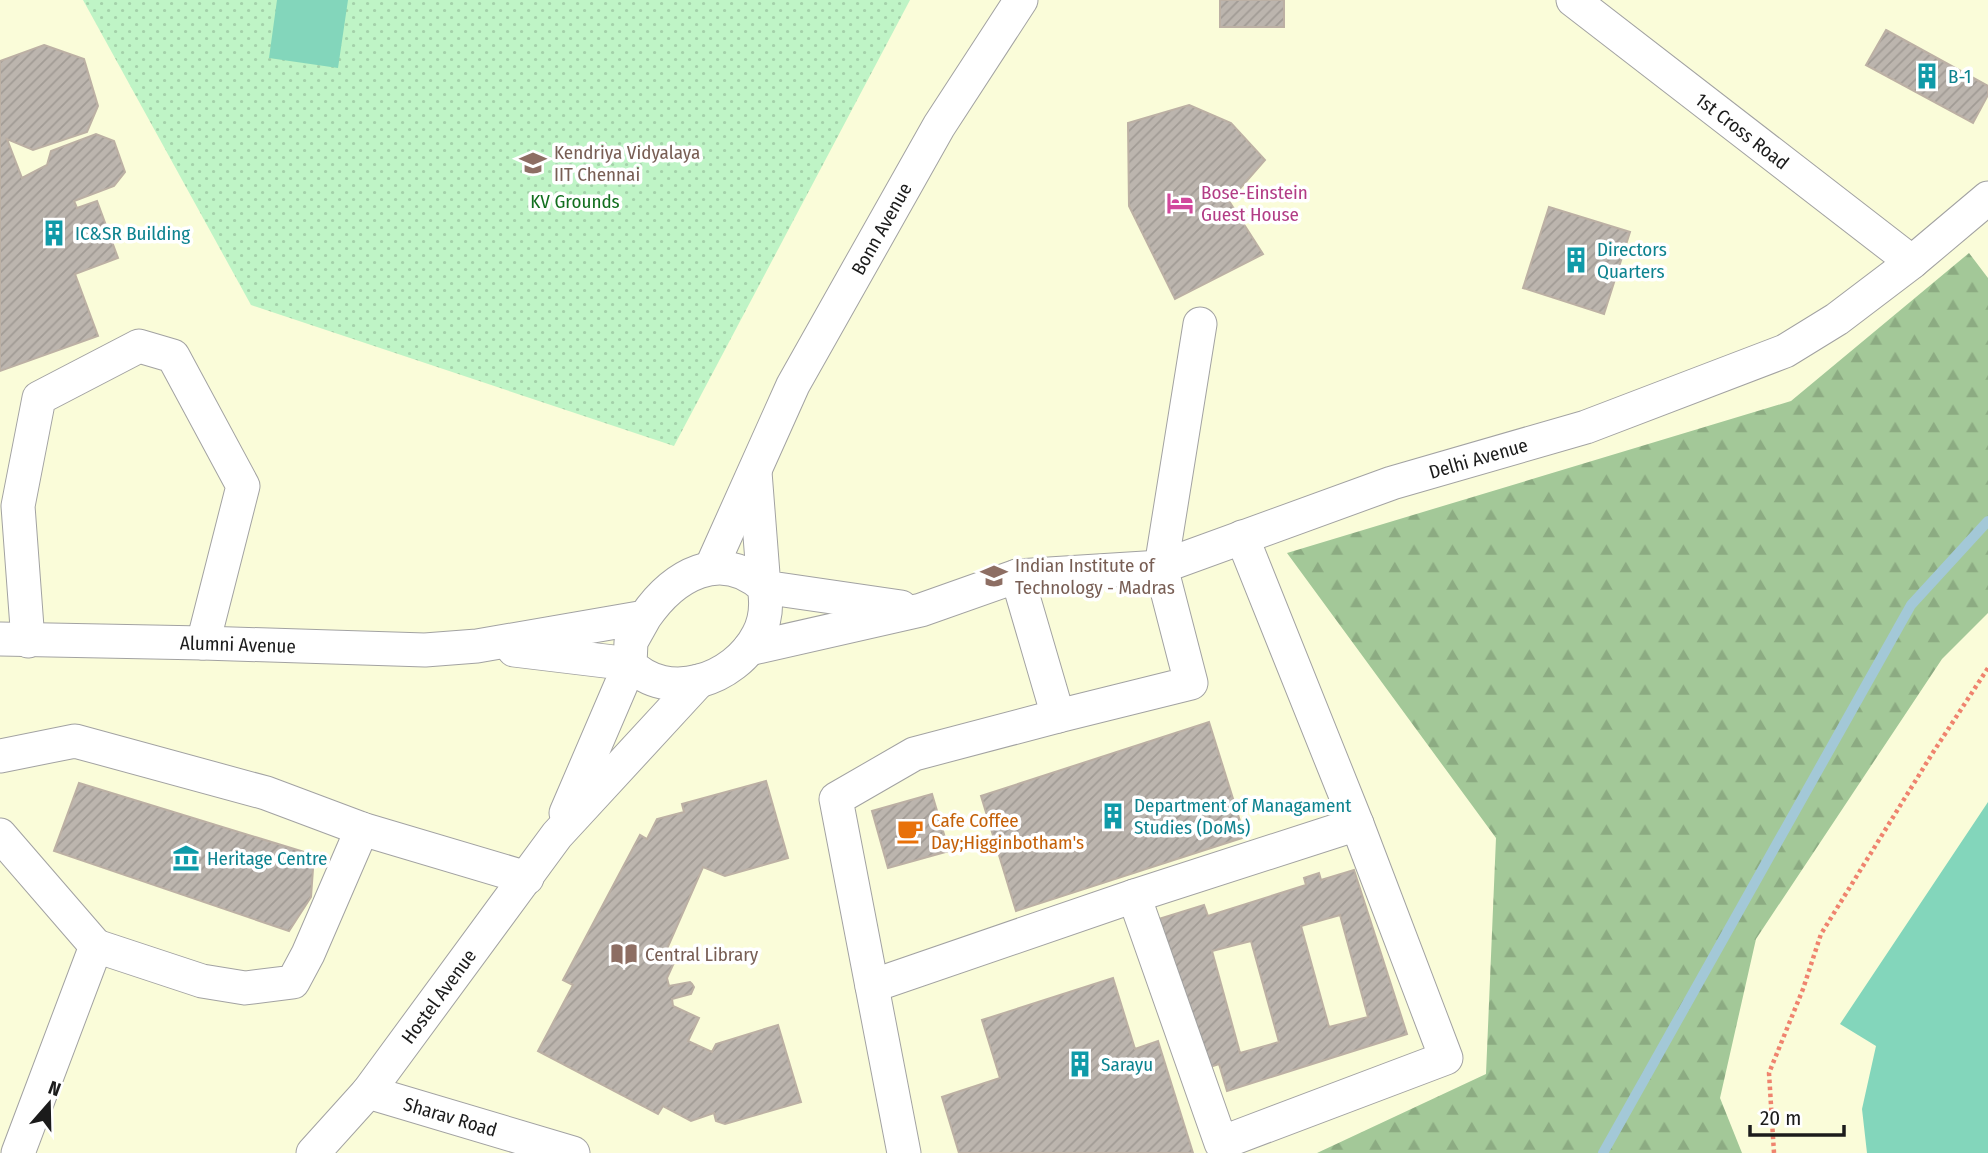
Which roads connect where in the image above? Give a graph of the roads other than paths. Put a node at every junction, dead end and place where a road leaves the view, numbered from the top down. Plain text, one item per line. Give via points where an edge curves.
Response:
1 (1021, 0) edge
2 (1587, 4) edge
3 (1988, 198) edge
4 (1913, 262) junction
5 (1200, 324) dead end
6 (755, 467) junction
7 (1242, 537) junction
8 (1161, 567) junction
9 (711, 568) junction
10 (1017, 576) junction
11 (764, 587) junction
12 (921, 610) junction
13 (645, 617) junction
14 (14, 640) edge
15 (203, 643) junction
16 (477, 646) junction
17 (749, 649) junction
18 (629, 664) junction
19 (699, 681) junction
20 (1058, 716) junction
21 (0, 757) edge
22 (1357, 824) junction
23 (362, 830) junction
24 (0, 835) edge
25 (557, 835) junction
26 (527, 878) junction
27 (1134, 896) junction
28 (96, 946) junction
29 (872, 986) junction
30 (368, 1092) junction
31 (18, 1153) edge
32 (313, 1153) edge
33 (573, 1153) edge
34 (904, 1153) edge

1 - 6 street, Bonn Avenue via 939,126 793,385
2 - 4 street, 1st Cross Road
3 - 4 street, Delhi Avenue
4 - 7 street, Delhi Avenue via 1785,351 1586,427 1392,483
5 - 8 street
6 - 9 street, Bonn Avenue
6 - 11 street
7 - 8 street, Delhi Avenue
7 - 22 street
8 - 10 street, Delhi Avenue
8 - 20 street via 1191,682
9 - 11 street via 743,571
9 - 13 street via 681,580
10 - 12 street, Delhi Avenue
10 - 20 street
11 - 12 street
11 - 17 street via 765,616
12 - 17 street, Delhi Avenue
13 - 16 street
13 - 18 street via 631,642
14 - 15 street, Alumni Avenue
14 - 15 street via 18,506 39,398 139,346 173,356 243,486
15 - 16 street, Alumni Avenue via 425,650
16 - 18 street
17 - 19 street via 719,674
18 - 19 street via 655,682
18 - 25 street
19 - 25 street
20 - 29 street via 914,754 836,799
21 - 23 street via 75,741 266,793
22 - 27 street
22 - 27 street via 1446,1058 1222,1143
23 - 26 street
23 - 28 street via 293,982 245,988 202,981
24 - 28 street
25 - 26 street, Hostel Avenue
26 - 30 street, Hostel Avenue
27 - 29 street
28 - 31 street
29 - 34 street
30 - 32 street, Hostel Avenue
30 - 33 street, Sharav Road

